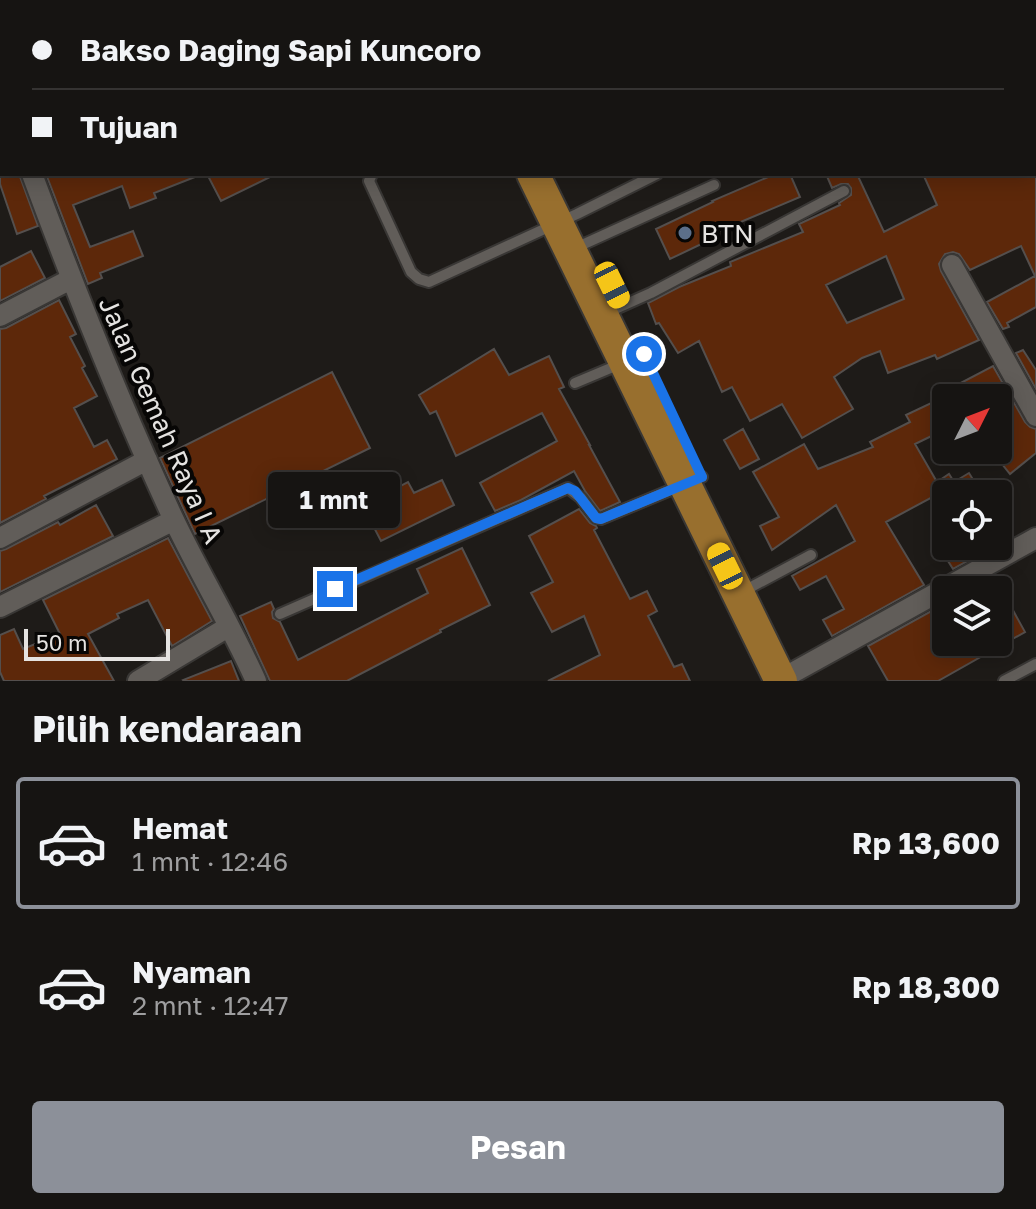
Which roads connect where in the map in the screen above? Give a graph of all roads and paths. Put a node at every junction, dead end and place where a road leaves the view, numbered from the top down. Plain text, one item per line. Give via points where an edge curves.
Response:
1 (33, 176) edge
2 (371, 176) edge
3 (534, 176) edge
4 (558, 176) edge
5 (654, 176) edge
6 (714, 185) dead end
7 (844, 191) dead end
8 (574, 232) junction
9 (952, 265) dead end
10 (71, 279) junction
11 (612, 310) junction
12 (0, 316) edge
13 (635, 358) junction
14 (575, 383) dead end
15 (1036, 416) edge
16 (147, 460) junction
17 (694, 480) junction
18 (174, 520) junction
19 (0, 538) edge
20 (1036, 538) edge
21 (811, 555) dead end
22 (746, 590) junction
23 (0, 607) edge
24 (280, 614) dead end
25 (228, 627) junction
26 (1036, 664) edge
27 (787, 679) edge
28 (138, 681) edge
29 (256, 681) edge
30 (1004, 681) edge

1 - 10 street, Jalan Gemah Raya I A
2 - 8 lane via 411,272 429,282
3 - 8 main road
4 - 8 main road
5 - 8 lane
6 - 8 lane
7 - 11 lane
8 - 11 main road
9 - 15 street
10 - 12 street
10 - 16 street, Jalan Gemah Raya I A
11 - 13 main road
13 - 14 lane
13 - 17 main road
16 - 18 street, Jalan Gemah Raya I A
16 - 19 street
17 - 22 main road
17 - 24 lane via 601,519 568,488
18 - 23 street
18 - 25 street, Jalan Gemah Raya I A
20 - 27 street
21 - 22 lane
22 - 27 main road
25 - 28 street
25 - 29 street, Jalan Gemah Raya I A
26 - 30 lane

